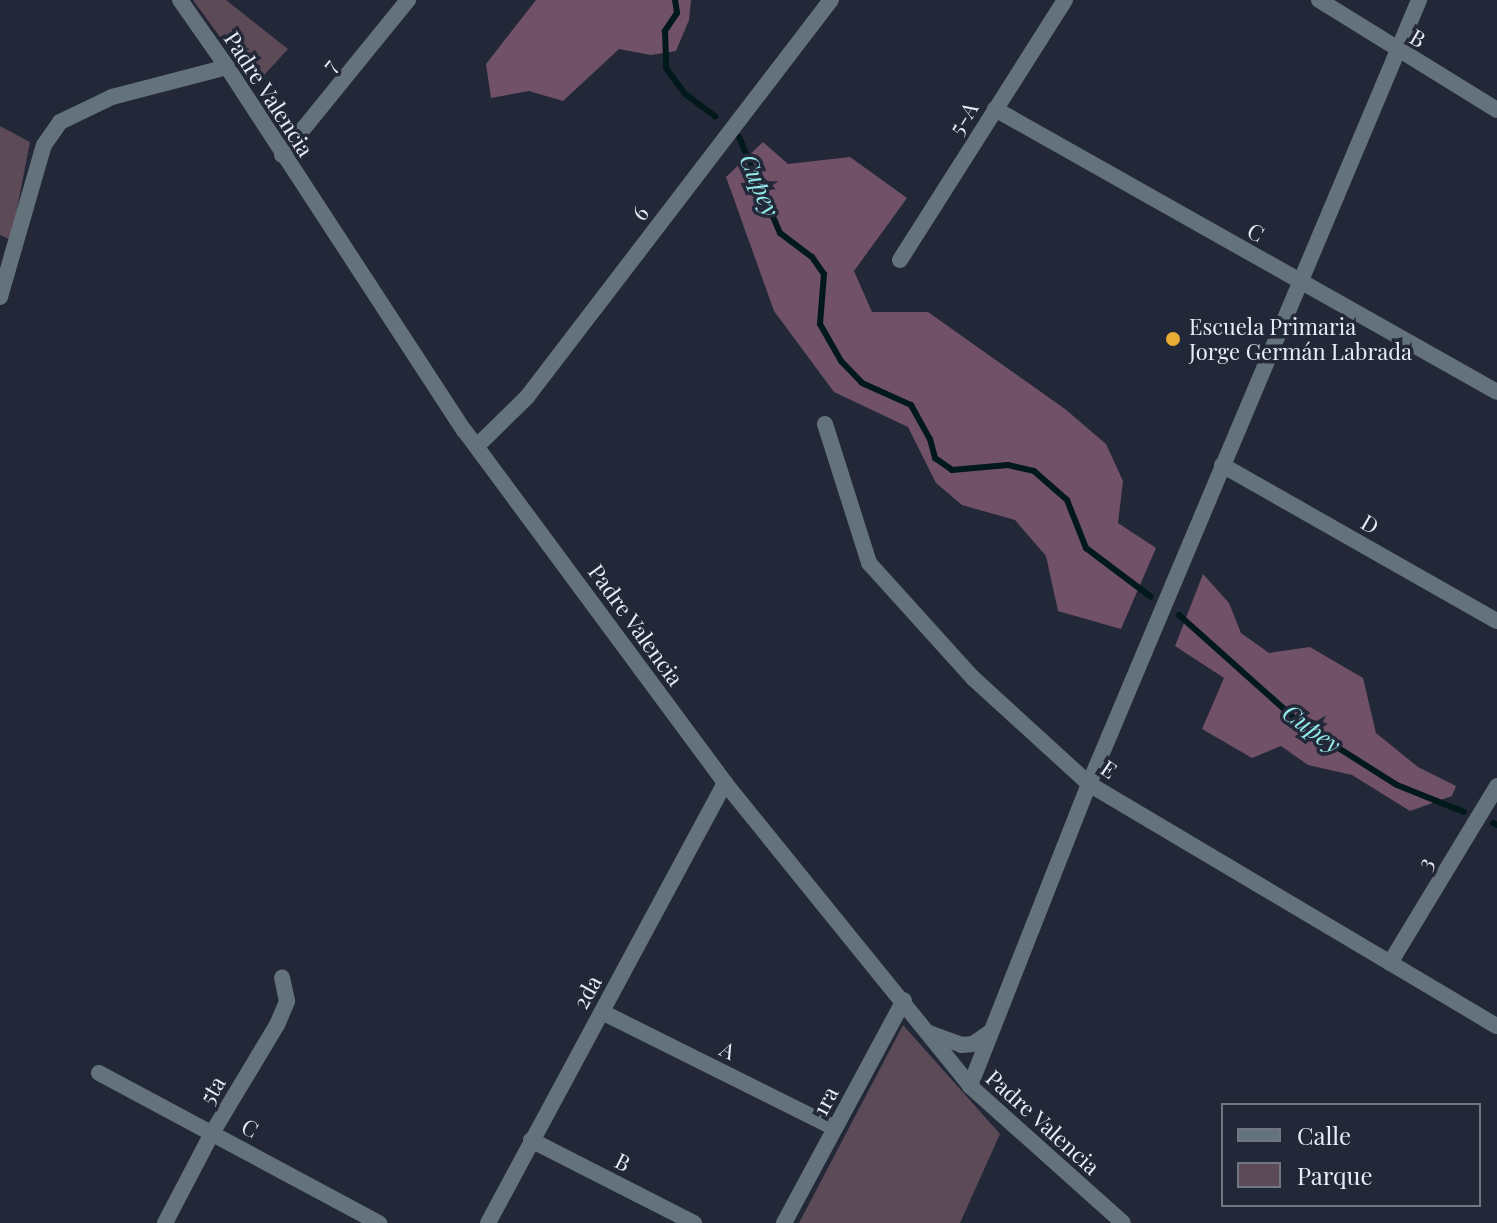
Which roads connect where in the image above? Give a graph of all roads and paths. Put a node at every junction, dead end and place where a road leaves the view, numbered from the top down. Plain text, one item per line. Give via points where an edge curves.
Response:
1 (180, 0) edge
2 (408, 0) edge
3 (831, 0) edge
4 (1065, 0) edge
5 (1319, 0) edge
6 (1419, 0) edge
7 (1397, 51) junction
8 (227, 67) junction
9 (995, 109) junction
10 (1497, 110) edge
11 (282, 155) junction
12 (900, 260) dead end
13 (1298, 281) junction
14 (0, 297) edge
15 (1497, 392) edge
16 (825, 424) dead end
17 (477, 446) junction
18 (1222, 465) junction
19 (1497, 621) edge
20 (725, 783) junction
21 (1089, 784) junction
22 (1497, 786) edge
23 (1390, 963) junction
24 (282, 978) dead end
25 (904, 1000) junction
26 (602, 1012) junction
27 (1497, 1026) edge
28 (990, 1032) junction
29 (929, 1033) junction
30 (99, 1073) dead end
31 (970, 1086) junction
32 (835, 1128) junction
33 (212, 1133) junction
34 (531, 1140) junction
35 (165, 1223) edge
36 (379, 1223) edge
37 (488, 1223) edge
38 (694, 1223) edge
39 (784, 1223) edge
40 (1123, 1223) edge

1 - 8 street, Padre Valencia
2 - 11 street, 7
3 - 17 street, 6 via 527,397
4 - 9 street, 5-A
5 - 7 street, B
6 - 7 street
7 - 10 street, B
7 - 13 street
8 - 11 street, Padre Valencia
8 - 14 street via 112,97 60,122 44,145
9 - 12 street, 5-A
9 - 13 street, C
11 - 17 street, Padre Valencia
13 - 15 street, C
13 - 18 street
16 - 21 street, E via 869,563 973,678
17 - 20 street, Padre Valencia
18 - 19 street, D
18 - 21 street
20 - 25 street, Padre Valencia
20 - 26 street, 2da
21 - 23 street, E
21 - 28 street
22 - 23 street, 3
23 - 27 street, E
24 - 33 street, 5ta via 287,1001 281,1017
25 - 29 street, Padre Valencia
25 - 32 street, 1ra
26 - 32 street, A
26 - 34 street, 2da
28 - 29 street via 962,1045
28 - 31 street
29 - 31 street, Padre Valencia
30 - 33 street, C
31 - 40 street, Padre Valencia
32 - 39 street, 1ra
33 - 35 street, 5ta
33 - 36 street, C
34 - 37 street, 2da
34 - 38 street, B

